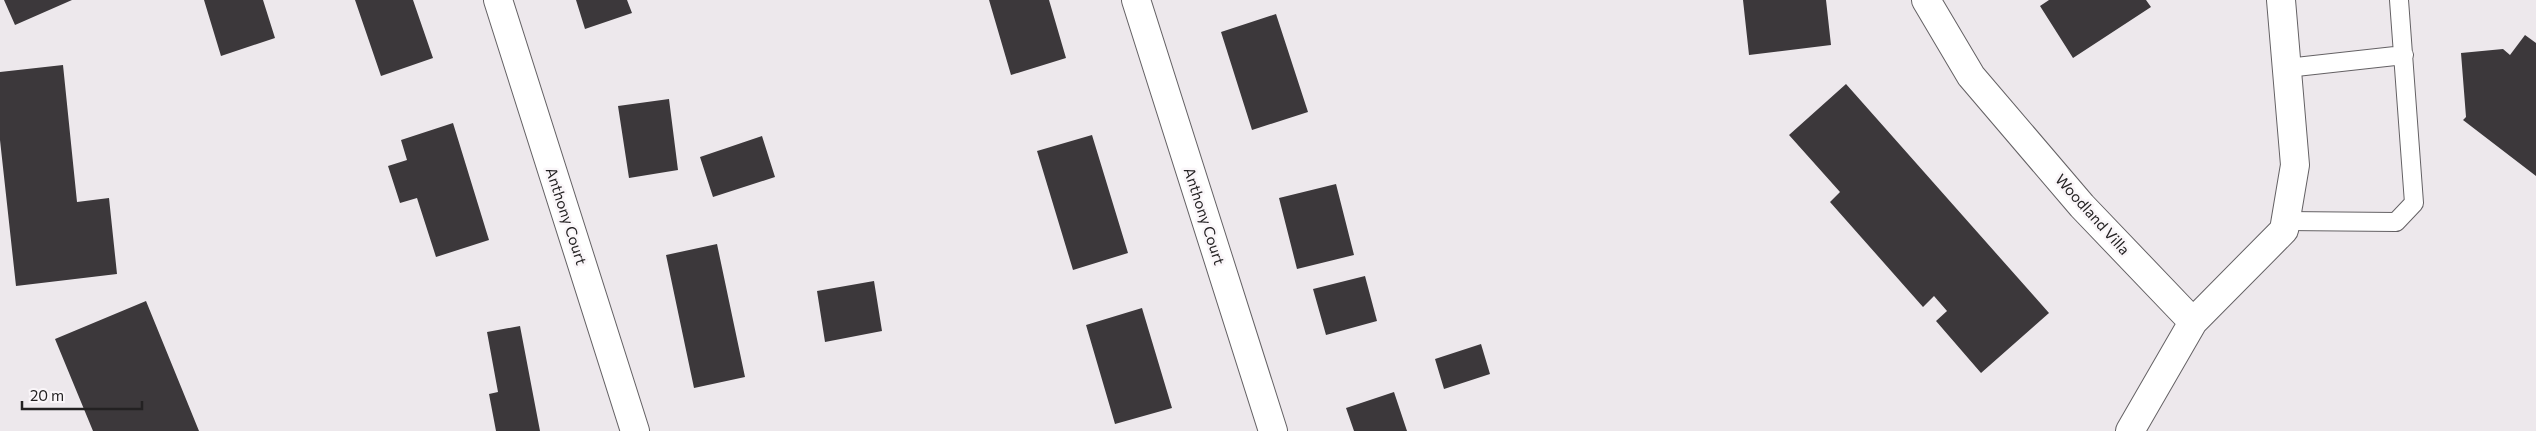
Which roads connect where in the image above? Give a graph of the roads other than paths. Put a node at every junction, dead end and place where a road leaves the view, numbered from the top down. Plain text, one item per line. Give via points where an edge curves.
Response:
1 (498, 0) edge
2 (1136, 0) edge
3 (1926, 0) edge
4 (2281, 0) edge
5 (2400, 0) edge
6 (2404, 55) junction
7 (2287, 68) junction
8 (2286, 221) junction
9 (2192, 322) junction
10 (635, 431) edge
11 (1273, 431) edge
12 (2130, 431) edge

1 - 10 street, Anthony Court
2 - 11 street, Anthony Court
3 - 9 street, Woodland Villa via 1971,76 2082,206
4 - 7 street
5 - 6 lane
6 - 7 lane
6 - 8 lane via 2414,204 2396,222
7 - 8 street via 2295,165
8 - 9 street via 2284,230
9 - 12 street

